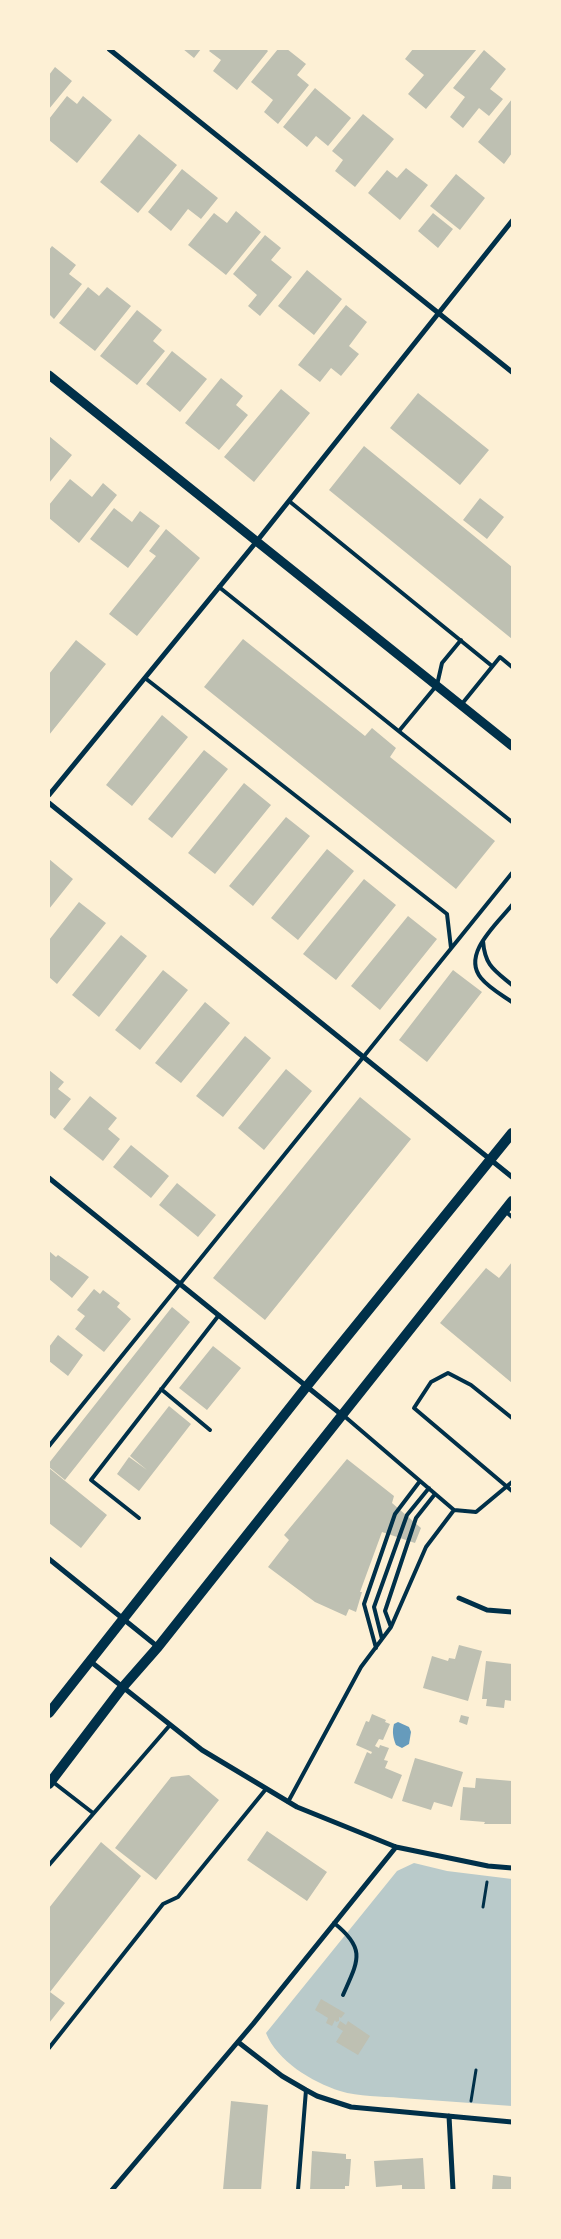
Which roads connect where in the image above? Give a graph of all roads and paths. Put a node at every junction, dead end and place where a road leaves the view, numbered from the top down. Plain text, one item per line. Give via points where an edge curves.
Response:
1 (109, 49) edge
2 (512, 221) edge
3 (438, 312) junction
4 (512, 372) edge
5 (49, 375) edge
6 (289, 501) junction
7 (257, 541) junction
8 (219, 587) junction
9 (460, 640) junction
10 (492, 666) junction
11 (512, 667) edge
12 (145, 678) junction
13 (437, 685) junction
14 (461, 705) junction
15 (399, 731) junction
16 (512, 746) edge
17 (49, 796) edge
18 (49, 803) edge
19 (512, 822) edge
20 (512, 873) edge
21 (512, 905) edge
22 (483, 941) junction
23 (451, 948) junction
24 (512, 985) edge
25 (512, 1002) edge
26 (363, 1056) junction
27 (512, 1133) edge
28 (491, 1160) junction
29 (512, 1177) edge
30 (49, 1178) edge
31 (512, 1201) edge
32 (508, 1214) edge
33 (180, 1283) junction
34 (219, 1315) junction
35 (307, 1386) junction
36 (161, 1390) junction
37 (343, 1415) junction
38 (512, 1418) edge
39 (210, 1430) dead end
40 (49, 1446) edge
41 (420, 1481) junction
42 (512, 1482) edge
43 (429, 1488) junction
44 (508, 1488) junction
45 (512, 1491) edge
46 (435, 1494) junction
47 (454, 1510) junction
48 (138, 1518) dead end
49 (49, 1559) edge
50 (459, 1598) dead end
51 (512, 1612) edge
52 (123, 1619) junction
53 (392, 1627) junction
54 (382, 1639) junction
55 (158, 1647) junction
56 (376, 1648) junction
57 (90, 1661) junction
58 (122, 1688) junction
59 (49, 1713) edge
60 (170, 1725) junction
61 (50, 1782) edge
62 (266, 1789) junction
63 (288, 1802) junction
64 (93, 1813) junction
65 (396, 1847) junction
66 (49, 1865) edge
67 (512, 1868) edge
68 (487, 1882) dead end
69 (483, 1907) dead end
70 (334, 1923) junction
71 (344, 1995) dead end
72 (238, 2042) junction
73 (49, 2048) edge
74 (476, 2070) dead end
75 (306, 2090) junction
76 (471, 2102) dead end
77 (449, 2116) junction
78 (512, 2122) edge
79 (112, 2190) edge
80 (298, 2190) edge
81 (453, 2190) edge

1 - 3 street
2 - 3 street
3 - 4 street
3 - 6 street
5 - 7 street
6 - 7 street
6 - 9 lane
7 - 8 street
7 - 13 street
8 - 12 street
8 - 15 lane
9 - 10 lane
9 - 13 lane via 442,663
10 - 11 lane via 500,657
10 - 14 lane
12 - 17 street
12 - 23 lane via 447,914
13 - 14 street
13 - 15 lane
14 - 16 street
15 - 19 lane
18 - 26 street
20 - 23 lane
21 - 22 lane
22 - 24 lane via 484,957
22 - 25 lane via 475,958 477,972 481,979
23 - 26 lane
26 - 28 street
26 - 33 lane
27 - 28 main road
28 - 29 street
28 - 35 main road
30 - 33 street
31 - 32 main road
32 - 37 main road
33 - 34 street
33 - 40 lane
34 - 35 street
34 - 36 lane
35 - 37 street
35 - 52 main road
36 - 39 lane
36 - 48 lane via 91,1480
37 - 41 lane
37 - 55 main road
38 - 44 lane via 471,1385 448,1373 430,1382 414,1408
41 - 43 lane
41 - 56 lane via 395,1514 364,1604
42 - 44 lane
43 - 46 lane
43 - 54 lane via 407,1515 374,1607
44 - 45 lane
44 - 47 lane via 476,1512
46 - 47 lane
46 - 53 lane via 416,1518 385,1611
47 - 53 lane via 426,1547
49 - 52 street
50 - 51 street via 487,1610
52 - 55 street
52 - 57 main road
53 - 54 lane
54 - 56 lane
55 - 58 main road
56 - 63 lane via 362,1667
57 - 58 street
57 - 59 main road
58 - 60 street
58 - 61 main road
60 - 62 street via 202,1750
60 - 64 lane
61 - 64 lane
62 - 63 street
62 - 73 lane via 178,1897 163,1904
63 - 65 street
64 - 66 lane
65 - 67 street
65 - 70 street
68 - 69 path
70 - 71 lane via 349,1935 357,1948 355,1968
70 - 72 street
72 - 75 street
72 - 79 street
74 - 76 path
75 - 77 street via 351,2107
75 - 80 lane
77 - 78 street
77 - 81 street

